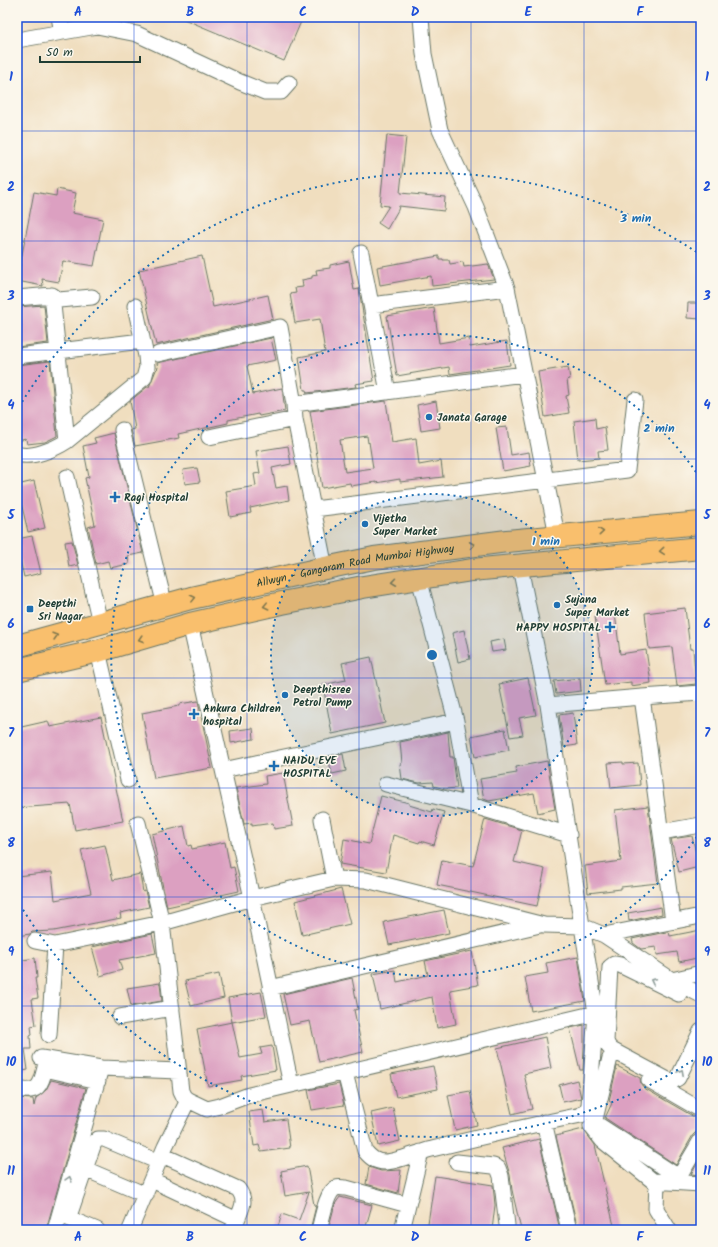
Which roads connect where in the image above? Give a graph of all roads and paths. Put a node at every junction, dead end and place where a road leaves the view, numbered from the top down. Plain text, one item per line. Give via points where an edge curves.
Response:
1 (59, 17) edge
2 (421, 17) edge
3 (62, 32) junction
4 (17, 40) edge
5 (289, 83) dead end
6 (361, 253) dead end
7 (507, 288) junction
8 (52, 295) junction
9 (92, 297) dead end
10 (17, 298) edge
11 (371, 305) junction
12 (135, 306) dead end
13 (142, 341) junction
14 (57, 351) junction
15 (158, 354) dead end
16 (17, 356) edge
17 (524, 374) junction
18 (388, 392) junction
19 (635, 400) dead end
20 (295, 411) junction
21 (122, 430) dead end
22 (209, 437) dead end
23 (67, 441) junction
24 (17, 454) edge
25 (67, 477) dead end
26 (544, 480) junction
27 (314, 508) junction
28 (701, 523) edge
29 (556, 535) junction
30 (701, 548) edge
31 (520, 566) junction
32 (325, 568) junction
33 (419, 578) junction
34 (166, 606) junction
35 (100, 623) junction
36 (190, 624) junction
37 (17, 646) edge
38 (98, 651) junction
39 (17, 670) edge
40 (701, 694) edge
41 (642, 697) junction
42 (548, 705) junction
43 (456, 721) junction
44 (223, 770) junction
45 (128, 780) dead end
46 (386, 784) dead end
47 (471, 805) junction
48 (322, 819) dead end
49 (138, 823) dead end
50 (701, 825) edge
51 (661, 832) junction
52 (569, 835) junction
53 (334, 879) junction
54 (252, 898) junction
55 (701, 916) edge
56 (673, 921) junction
57 (162, 922) junction
58 (544, 925) junction
59 (582, 926) junction
60 (604, 936) junction
61 (35, 941) dead end
62 (55, 945) junction
63 (701, 973) edge
64 (678, 987) junction
65 (270, 988) junction
66 (701, 995) edge
67 (701, 1006) edge
68 (172, 1008) junction
69 (596, 1013) junction
70 (120, 1017) dead end
71 (701, 1031) edge
72 (49, 1036) dead end
73 (594, 1049) junction
74 (610, 1058) junction
75 (179, 1071) junction
76 (345, 1073) junction
77 (99, 1074) junction
78 (291, 1085) junction
79 (17, 1089) edge
80 (188, 1100) junction
81 (701, 1110) edge
82 (581, 1114) junction
83 (544, 1122) junction
84 (469, 1140) junction
85 (701, 1140) edge
86 (421, 1152) junction
87 (161, 1159) junction
88 (85, 1169) junction
89 (152, 1180) junction
90 (657, 1182) junction
91 (701, 1184) edge
92 (146, 1195) junction
93 (408, 1205) junction
94 (66, 1224) edge
95 (235, 1225) edge
96 (507, 1225) dead end
97 (55, 1230) edge
98 (97, 1230) edge
99 (130, 1230) edge
100 (319, 1230) edge
101 (402, 1230) edge
102 (569, 1230) edge
103 (669, 1230) edge

1 - 3 street
2 - 7 street via 424,54 440,130 476,207
3 - 4 street
3 - 5 street via 97,26 137,34 265,92 281,92
6 - 11 street
7 - 11 street
7 - 17 street
8 - 9 street via 59,300
8 - 10 street
8 - 14 street
11 - 18 street
12 - 13 street
13 - 14 street
13 - 23 street via 147,367 144,378
14 - 16 street
14 - 23 street
15 - 20 street via 280,327
17 - 18 street
17 - 26 street
18 - 20 street
19 - 26 street via 627,470
20 - 22 street
20 - 27 street
21 - 34 street
23 - 24 street via 57,448 24,456
25 - 35 street
26 - 27 street
26 - 29 street
27 - 32 street
29 -> 28 highway, Allwyn - Gangaram Road Mumbai Highway
32 -> 29 highway, Allwyn - Gangaram Road Mumbai Highway via 374,558
30 -> 31 highway, Allwyn - Gangaram Road Mumbai Highway
31 - 33 highway, Allwyn - Gangaram Road Mumbai Highway
31 - 42 street
34 -> 32 highway, Allwyn - Gangaram Road Mumbai Highway
33 -> 36 highway, Allwyn - Gangaram Road Mumbai Highway via 341,591
33 - 43 street
34 - 35 highway, Allwyn - Gangaram Road Mumbai Highway
37 -> 35 highway, Allwyn - Gangaram Road Mumbai Highway
36 -> 38 highway, Allwyn - Gangaram Road Mumbai Highway
36 - 44 street
38 - 39 highway, Allwyn - Gangaram Road Mumbai Highway
38 - 45 street
40 - 41 street
41 - 42 street
41 - 51 street
42 - 52 street
43 - 44 street
43 - 47 street
44 - 54 street
46 - 47 street
47 - 52 street
48 - 53 street
49 - 57 street
50 - 51 street
51 - 56 street
52 - 59 street
53 - 54 street
53 - 58 street via 366,880
54 - 57 street
54 - 65 street
55 - 56 street
56 - 60 street
57 - 62 street
57 - 68 street
58 - 59 street
58 - 65 street
59 - 60 street
59 - 69 street
60 - 64 street
61 - 62 street
62 - 72 street
63 - 64 street
64 - 66 street
64 - 67 street
64 -> 71 street via 620,965 614,964 610,967 606,1041 608,1046 673,1081 678,1078
65 - 78 street
68 - 70 street
68 - 75 street
69 - 73 street
69 - 76 street
73 - 74 street
73 - 82 street via 589,1105
74 - 81 street
74 - 85 street via 595,1120 597,1124 674,1174 682,1172
75 - 77 street
75 - 80 street via 181,1091
76 - 78 street
76 - 86 street via 365,1151 371,1159 389,1162
77 - 79 street via 44,1062 40,1084 36,1089 27,1092
97 -> 77 street
78 - 80 street via 207,1109
80 - 87 street
82 - 83 street
82 - 90 street via 603,1140
83 - 84 street
83 - 102 street
84 - 86 street
84 - 96 street via 463,1162 493,1166 499,1170
86 - 93 street
87 - 88 street via 98,1139 94,1143
87 - 89 street
87 - 95 street via 238,1189 243,1195 243,1204
88 - 92 street
88 - 94 street
89 - 92 street
89 - 95 street
90 - 91 street
90 - 103 street via 656,1209
92 - 99 street
93 - 100 street via 346,1188 337,1188 328,1195
93 - 101 street
94 - 98 street

